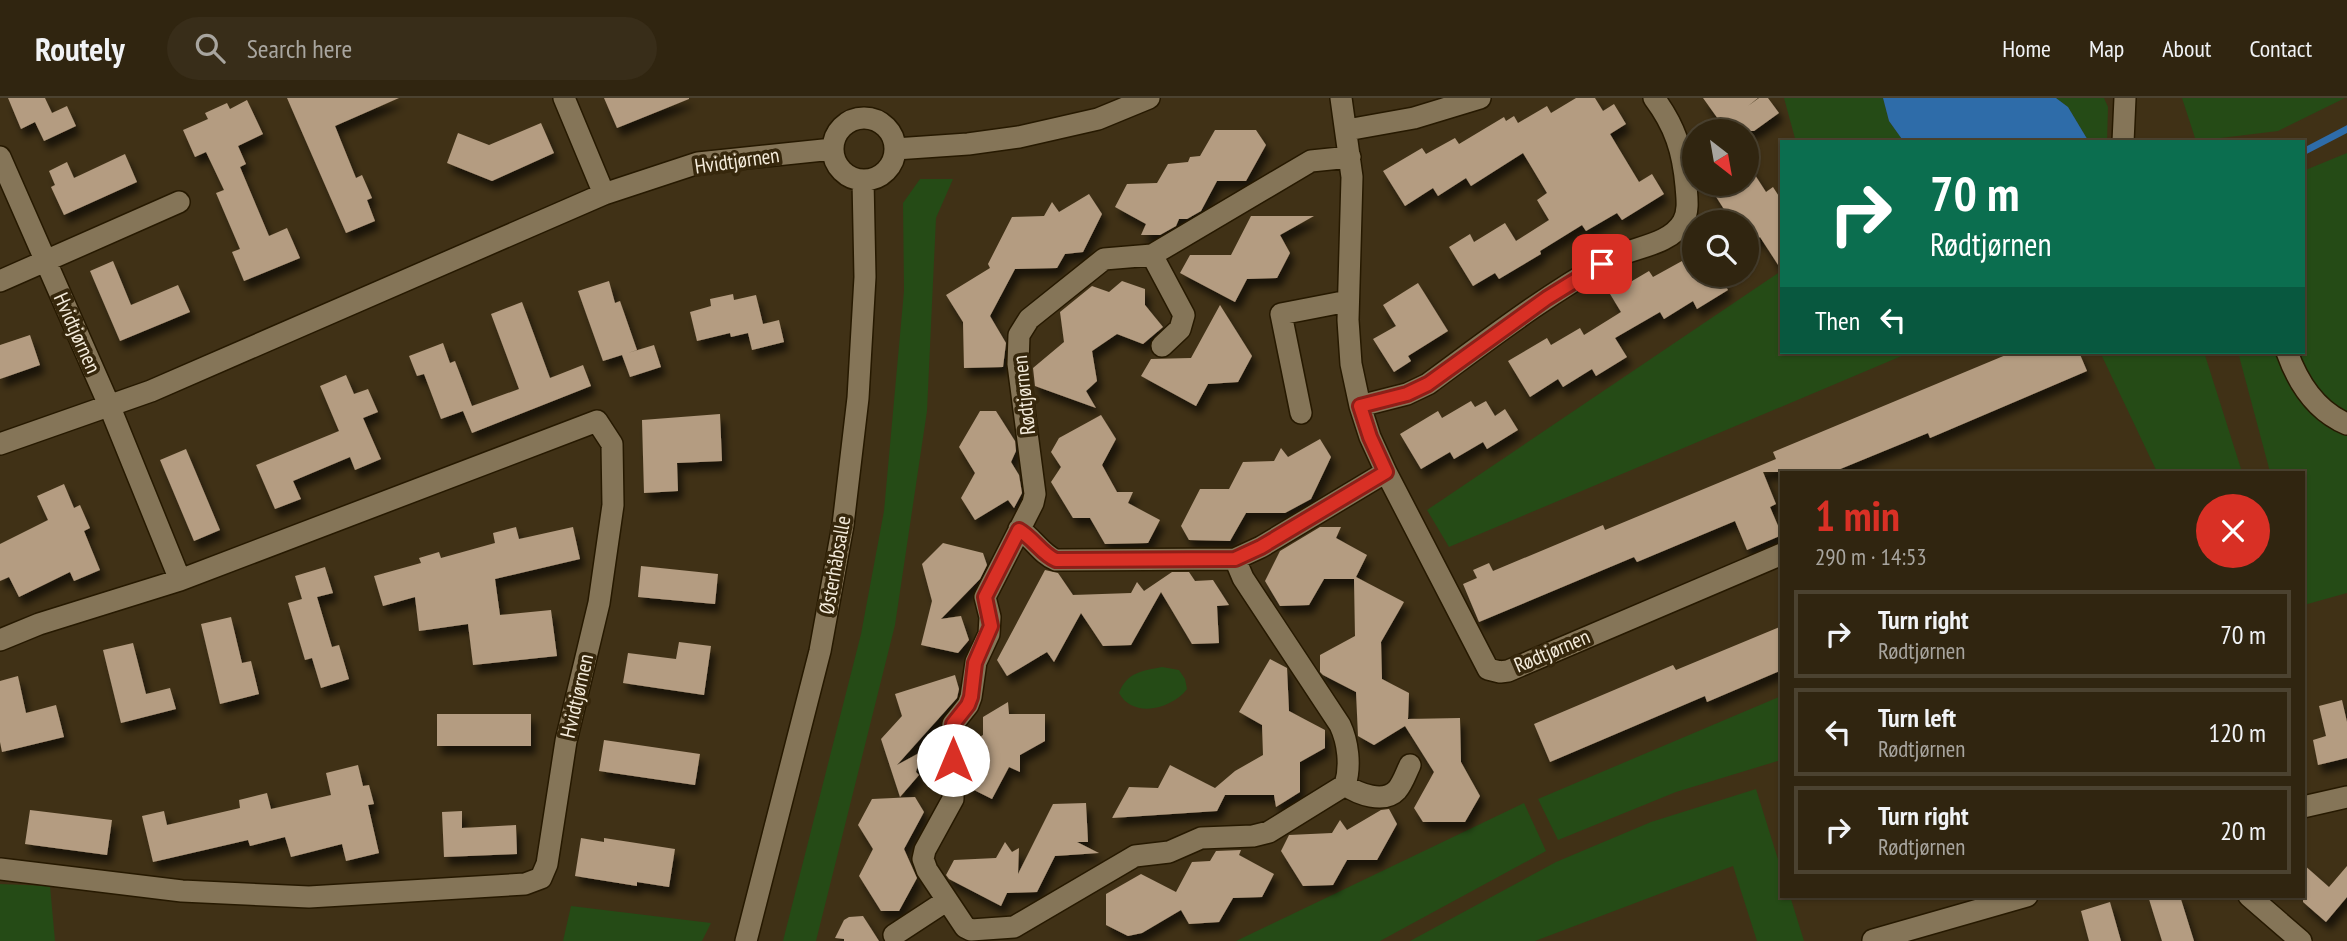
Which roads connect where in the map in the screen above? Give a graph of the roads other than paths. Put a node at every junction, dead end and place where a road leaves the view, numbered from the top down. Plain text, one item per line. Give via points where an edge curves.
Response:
1 (564, 98) edge
2 (1149, 98) edge
3 (1342, 98) edge
4 (1480, 98) edge
5 (1654, 98) edge
6 (2125, 98) edge
7 (860, 108) edge
8 (1347, 130) junction
9 (2123, 140) edge
10 (833, 149) junction
11 (895, 149) junction
12 (1350, 157) junction
13 (0, 158) edge
14 (863, 180) junction
15 (604, 194) junction
16 (179, 202) dead end
17 (1152, 255) junction
18 (45, 261) junction
19 (0, 281) edge
20 (1348, 301) junction
21 (1162, 346) dead end
22 (2288, 354) edge
23 (109, 405) junction
24 (1360, 406) junction
25 (1301, 413) dead end
26 (2347, 424) edge
27 (0, 444) edge
28 (1386, 472) junction
29 (1019, 530) junction
30 (1780, 555) edge
31 (1235, 559) junction
32 (180, 580) junction
33 (0, 640) edge
34 (1410, 765) dead end
35 (1345, 785) junction
36 (2347, 797) edge
37 (2305, 807) edge
38 (0, 869) edge
39 (2020, 898) edge
40 (2251, 898) edge
41 (946, 901) junction
42 (894, 935) dead end
43 (1873, 940) edge
44 (746, 941) edge
45 (2301, 941) edge

1 - 15 street
2 - 11 street via 1098,119 1018,137
3 - 8 street, Rødtjørnen
4 - 8 street via 1414,118
5 - 24 street via 1677,135 1684,159 1687,206 1678,230 1624,253 1547,298 1428,384
6 - 9 street
7 - 10 street via 837,132
7 - 11 street via 887,128
8 - 12 street, Rødtjørnen
10 - 14 street via 845,174
10 - 15 street, Hvidtjørnen via 698,163
11 - 14 street via 887,170
12 - 17 street, Rødtjørnen via 1311,161
12 - 20 street, Rødtjørnen
13 - 18 street, Hvidtjørnen
14 - 44 street, Østerhåbsalle via 858,398 843,525 820,651
15 - 23 street, Hvidtjørnen via 151,391
16 - 18 street
17 - 21 street via 1184,315 1180,328
17 - 29 street, Rødtjørnen via 1104,259 1029,319 1019,335 1019,379 1035,494
18 - 19 street
18 - 23 street, Hvidtjørnen
20 - 24 street, Rødtjørnen via 1351,363
20 - 25 street via 1281,314
22 - 26 street via 2306,393 2331,418
23 - 27 street, Hvidtjørnen
23 - 32 street, Hvidtjørnen
24 - 28 street, Rødtjørnen
28 - 30 street, Rødtjørnen via 1484,663 1494,671 1508,671
28 - 31 street
29 - 31 street via 1056,560
29 - 41 street, Rødtjørnen via 985,597 989,634 975,663 968,705 953,724 953,799 923,859
31 - 35 street via 1340,724 1347,746
32 - 33 street, Hvidtjørnen
32 - 38 street, Hvidtjørnen via 597,421 612,444 613,505 599,603 566,741 541,878 525,884 309,897 183,891
34 - 35 street via 1391,794 1362,795
35 - 41 street, Rødtjørnen via 1261,835 1201,838 1169,852 1135,856 1014,927 971,930
36 - 37 street
39 - 43 street
40 - 45 street
41 - 42 street

